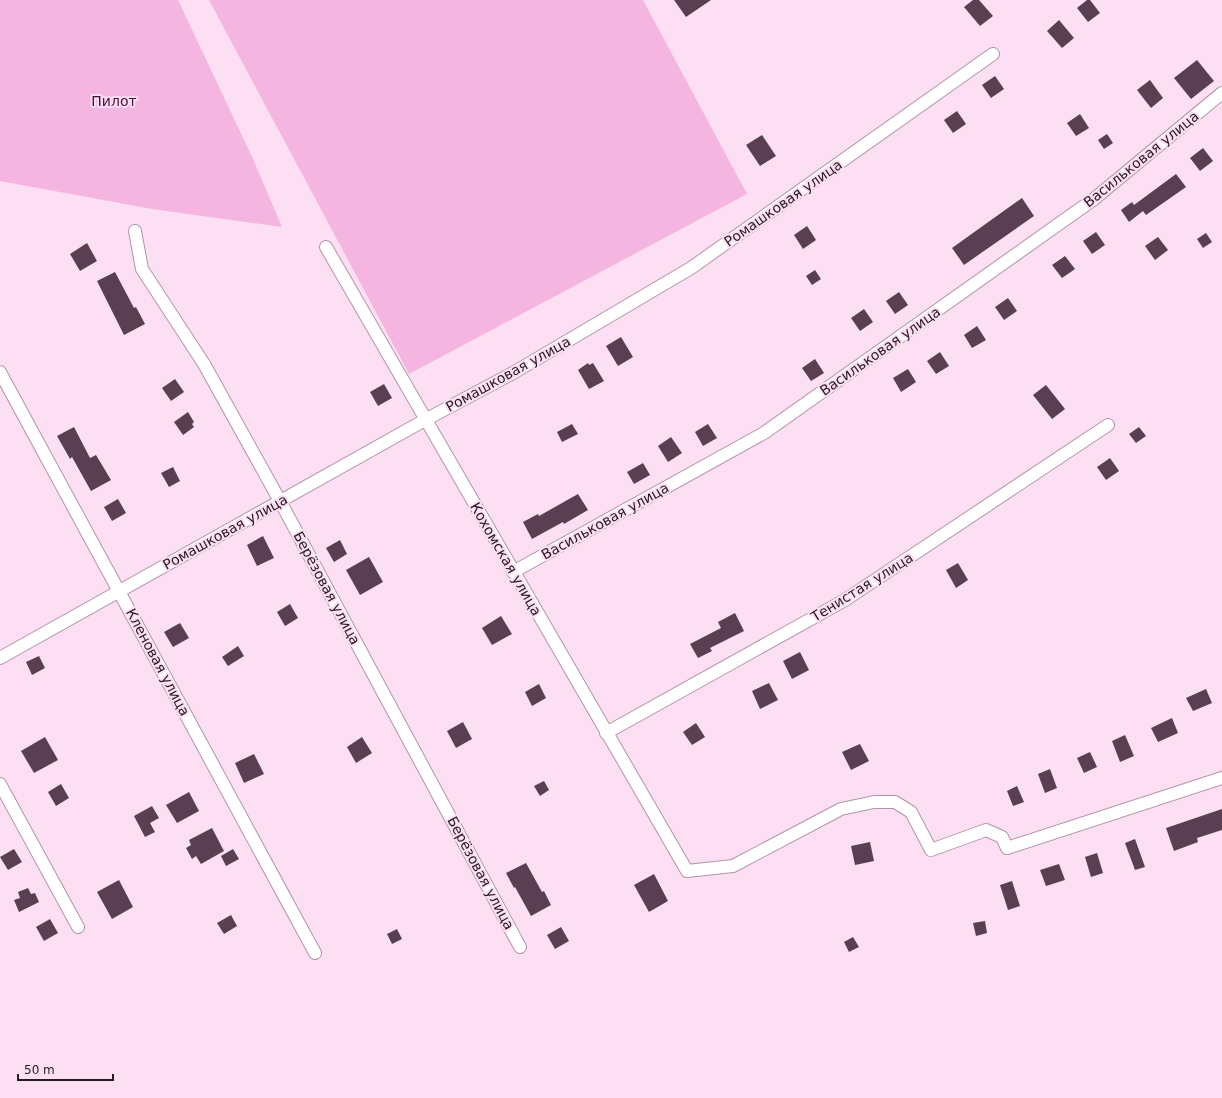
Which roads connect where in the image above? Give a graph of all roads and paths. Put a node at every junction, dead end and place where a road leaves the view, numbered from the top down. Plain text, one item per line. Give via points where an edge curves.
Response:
1 (993, 54) dead end
2 (1222, 92) edge
3 (135, 231) dead end
4 (326, 248) dead end
5 (0, 372) edge
6 (424, 420) junction
7 (1108, 425) dead end
8 (280, 501) junction
9 (513, 572) junction
10 (119, 591) junction
11 (0, 658) edge
12 (606, 733) junction
13 (1222, 778) edge
14 (0, 784) edge
15 (78, 927) dead end
16 (520, 947) dead end
17 (315, 953) dead end

1 - 6 street, Ромашковая улица via 691,268 513,373
2 - 9 street, Васильковая улица via 1094,199 764,433
3 - 8 street, Берёзовая улица via 142,269 204,364
4 - 6 street, Кохомская улица
5 - 10 street, Кленовая улица
6 - 8 street, Ромашковая улица
6 - 9 street, Кохомская улица
7 - 12 street, Тенистая улица via 845,600
8 - 10 street, Ромашковая улица
8 - 16 street, Берёзовая улица
9 - 12 street, Кохомская улица
10 - 11 street, Ромашковая улица
10 - 17 street, Кленовая улица
12 - 13 street, Кохомская улица via 687,871 733,866 841,809 874,802 895,802 911,812 931,850 986,830 1002,837 1007,848
14 - 15 street

